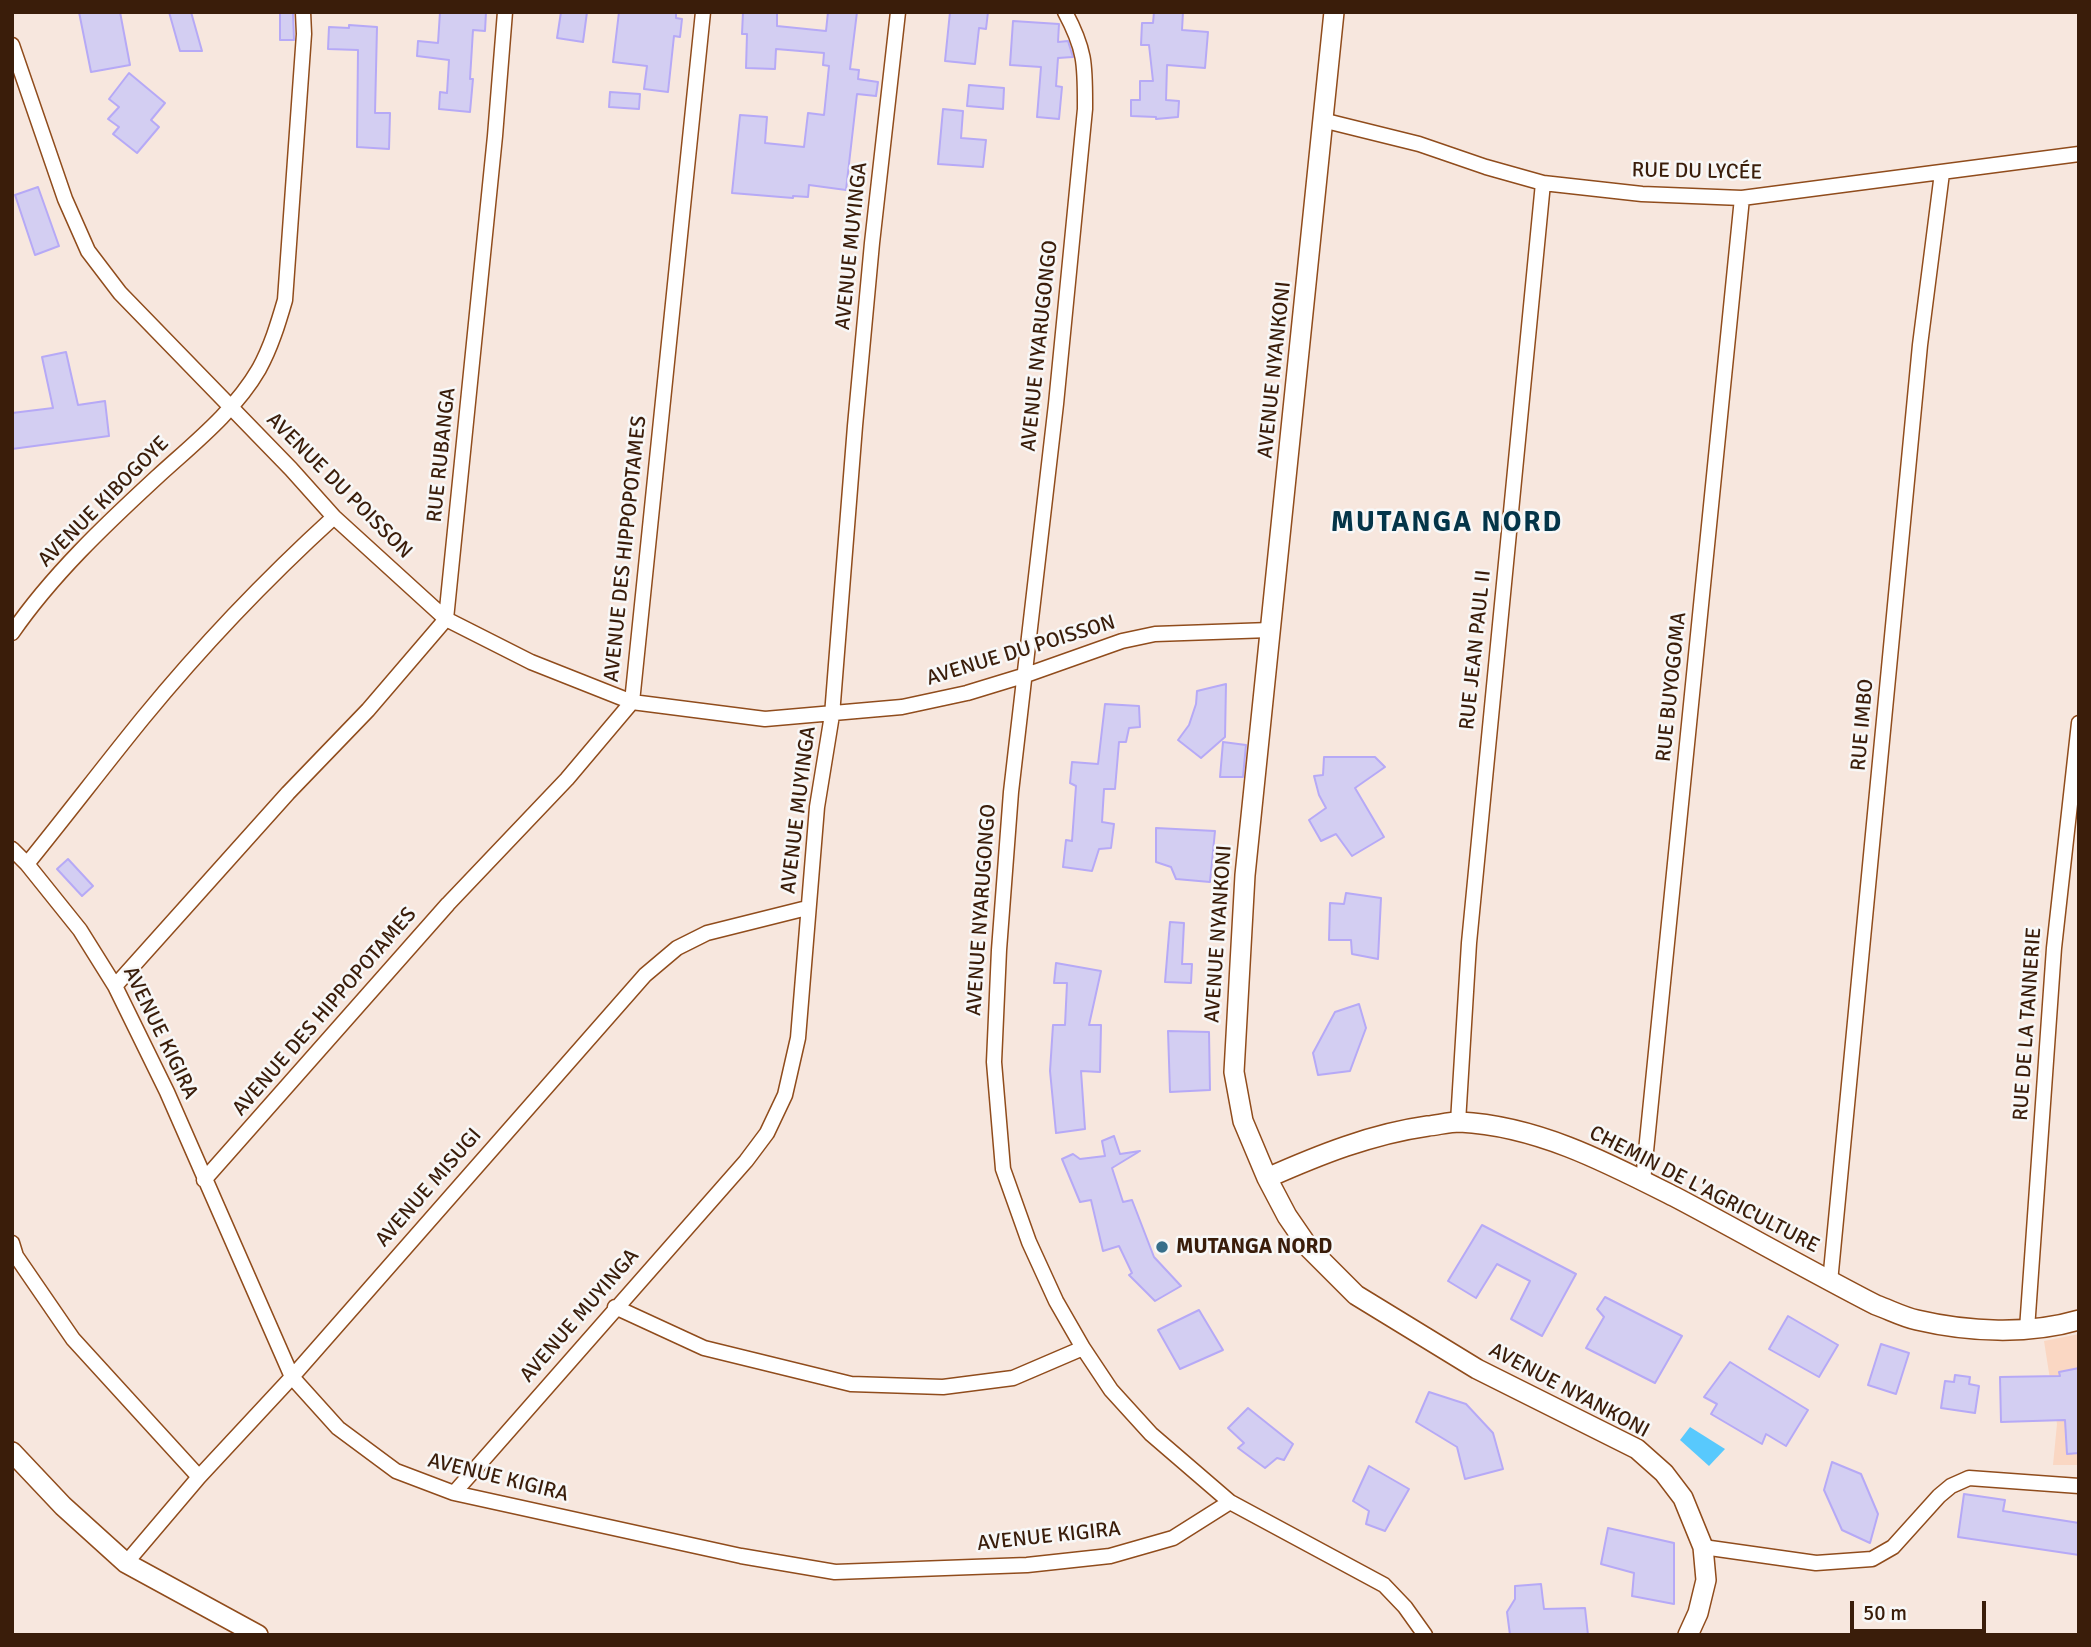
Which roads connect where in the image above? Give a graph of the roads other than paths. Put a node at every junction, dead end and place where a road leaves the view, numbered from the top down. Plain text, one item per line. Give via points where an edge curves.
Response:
1 (303, 12) edge
2 (505, 12) edge
3 (703, 12) edge
4 (898, 12) edge
5 (1065, 12) edge
6 (1334, 12) edge
7 (12, 45) edge
8 (1322, 120) junction
9 (2079, 154) edge
10 (1942, 173) junction
11 (1543, 183) junction
12 (1742, 198) junction
13 (232, 408) junction
14 (334, 517) junction
15 (446, 619) junction
16 (1270, 630) junction
17 (12, 633) edge
18 (1026, 675) junction
19 (632, 702) junction
20 (832, 715) junction
21 (2079, 723) edge
22 (12, 849) edge
23 (27, 864) junction
24 (807, 908) junction
25 (115, 986) junction
26 (1458, 1122) junction
27 (1266, 1178) junction
28 (204, 1180) junction
29 (1643, 1181) junction
30 (14, 1252) edge
31 (1830, 1282) junction
32 (615, 1307) junction
33 (2079, 1320) edge
34 (2027, 1329) junction
35 (1083, 1348) junction
36 (292, 1377) junction
37 (12, 1452) edge
38 (199, 1477) junction
39 (2079, 1486) edge
40 (454, 1493) junction
41 (1230, 1502) junction
42 (1703, 1547) junction
43 (126, 1563) junction
44 (258, 1635) edge
45 (1425, 1635) edge
46 (1688, 1635) edge

1 - 13 street, AVENUE KIBOGOYE via 285,300 274,340
2 - 15 street, RUE RUBANGA
3 - 19 street, AVENUE DES HIPPOPOTAMES
4 - 20 street, AVENUE MUYINGA via 862,347
5 - 18 street, AVENUE NYARUGONGO via 1082,46 1085,108
6 - 8 street, AVENUE NYANKONI
7 - 13 street, AVENUE DU POISSON via 65,199 89,251 120,293
8 - 11 street, RUE DU LYCÉE via 1419,144
8 - 16 street, AVENUE NYANKONI
9 - 10 street, RUE DU LYCÉE
10 - 12 street, RUE DU LYCÉE
10 - 31 street, RUE IMBO via 1920,345
11 - 12 street, RUE DU LYCÉE via 1642,194
11 - 26 street, RUE JEAN PAUL II via 1469,943
12 - 29 street, RUE BUYOGOMA
13 - 14 street, AVENUE DU POISSON
13 - 17 street, AVENUE KIBOGOYE via 62,572
14 - 15 street, AVENUE DU POISSON
14 - 23 street via 200,652
15 - 19 street, AVENUE DU POISSON via 531,662
15 - 25 street
16 - 18 street, AVENUE DU POISSON via 1155,634
16 - 27 street, AVENUE NYANKONI via 1245,875 1234,1072 1243,1121
18 - 20 street, AVENUE DU POISSON via 902,707
18 - 35 street, AVENUE NYARUGONGO via 1005,871 995,1075 1003,1169 1029,1242
19 - 20 street, AVENUE DU POISSON via 765,719
19 - 28 street, AVENUE DES HIPPOPOTAMES
20 - 24 street, AVENUE MUYINGA
21 - 34 street, RUE DE LA TANNERIE via 2054,948
22 - 23 street, AVENUE KIGIRA
23 - 25 street, AVENUE KIGIRA via 80,930
24 - 32 street, AVENUE MUYINGA via 798,1038 785,1095 767,1133
24 - 36 street, AVENUE MISUGI via 707,933 677,948 645,975
25 - 28 street, AVENUE KIGIRA
26 - 27 street, CHEMIN DE L'AGRICULTURE via 1362,1140
26 - 29 street, CHEMIN DE L'AGRICULTURE via 1535,1135
27 - 42 street, AVENUE NYANKONI via 1309,1248 1356,1296 1477,1369 1637,1449 1683,1498
28 - 36 street, AVENUE KIGIRA
29 - 31 street, CHEMIN DE L'AGRICULTURE
30 - 38 street via 73,1339
31 - 34 street, CHEMIN DE L'AGRICULTURE via 1915,1320 1968,1329
32 - 35 street via 704,1348 852,1384 943,1387 1013,1378
32 - 40 street, AVENUE MUYINGA
33 - 34 street, CHEMIN DE L'AGRICULTURE
35 - 41 street, AVENUE NYARUGONGO via 1111,1390 1151,1434
36 - 38 street, AVENUE MISUGI
36 - 40 street, AVENUE KIGIRA via 338,1428 396,1472
37 - 43 street via 62,1506
38 - 43 street, AVENUE MISUGI
39 - 42 street via 1969,1478 1939,1496 1893,1548 1872,1559 1816,1563
40 - 41 street, AVENUE KIGIRA via 835,1572 1027,1565 1110,1556 1173,1538
41 - 45 street, AVENUE NYARUGONGO via 1384,1585
42 - 46 street, AVENUE NYANKONI via 1706,1580
43 - 44 street

